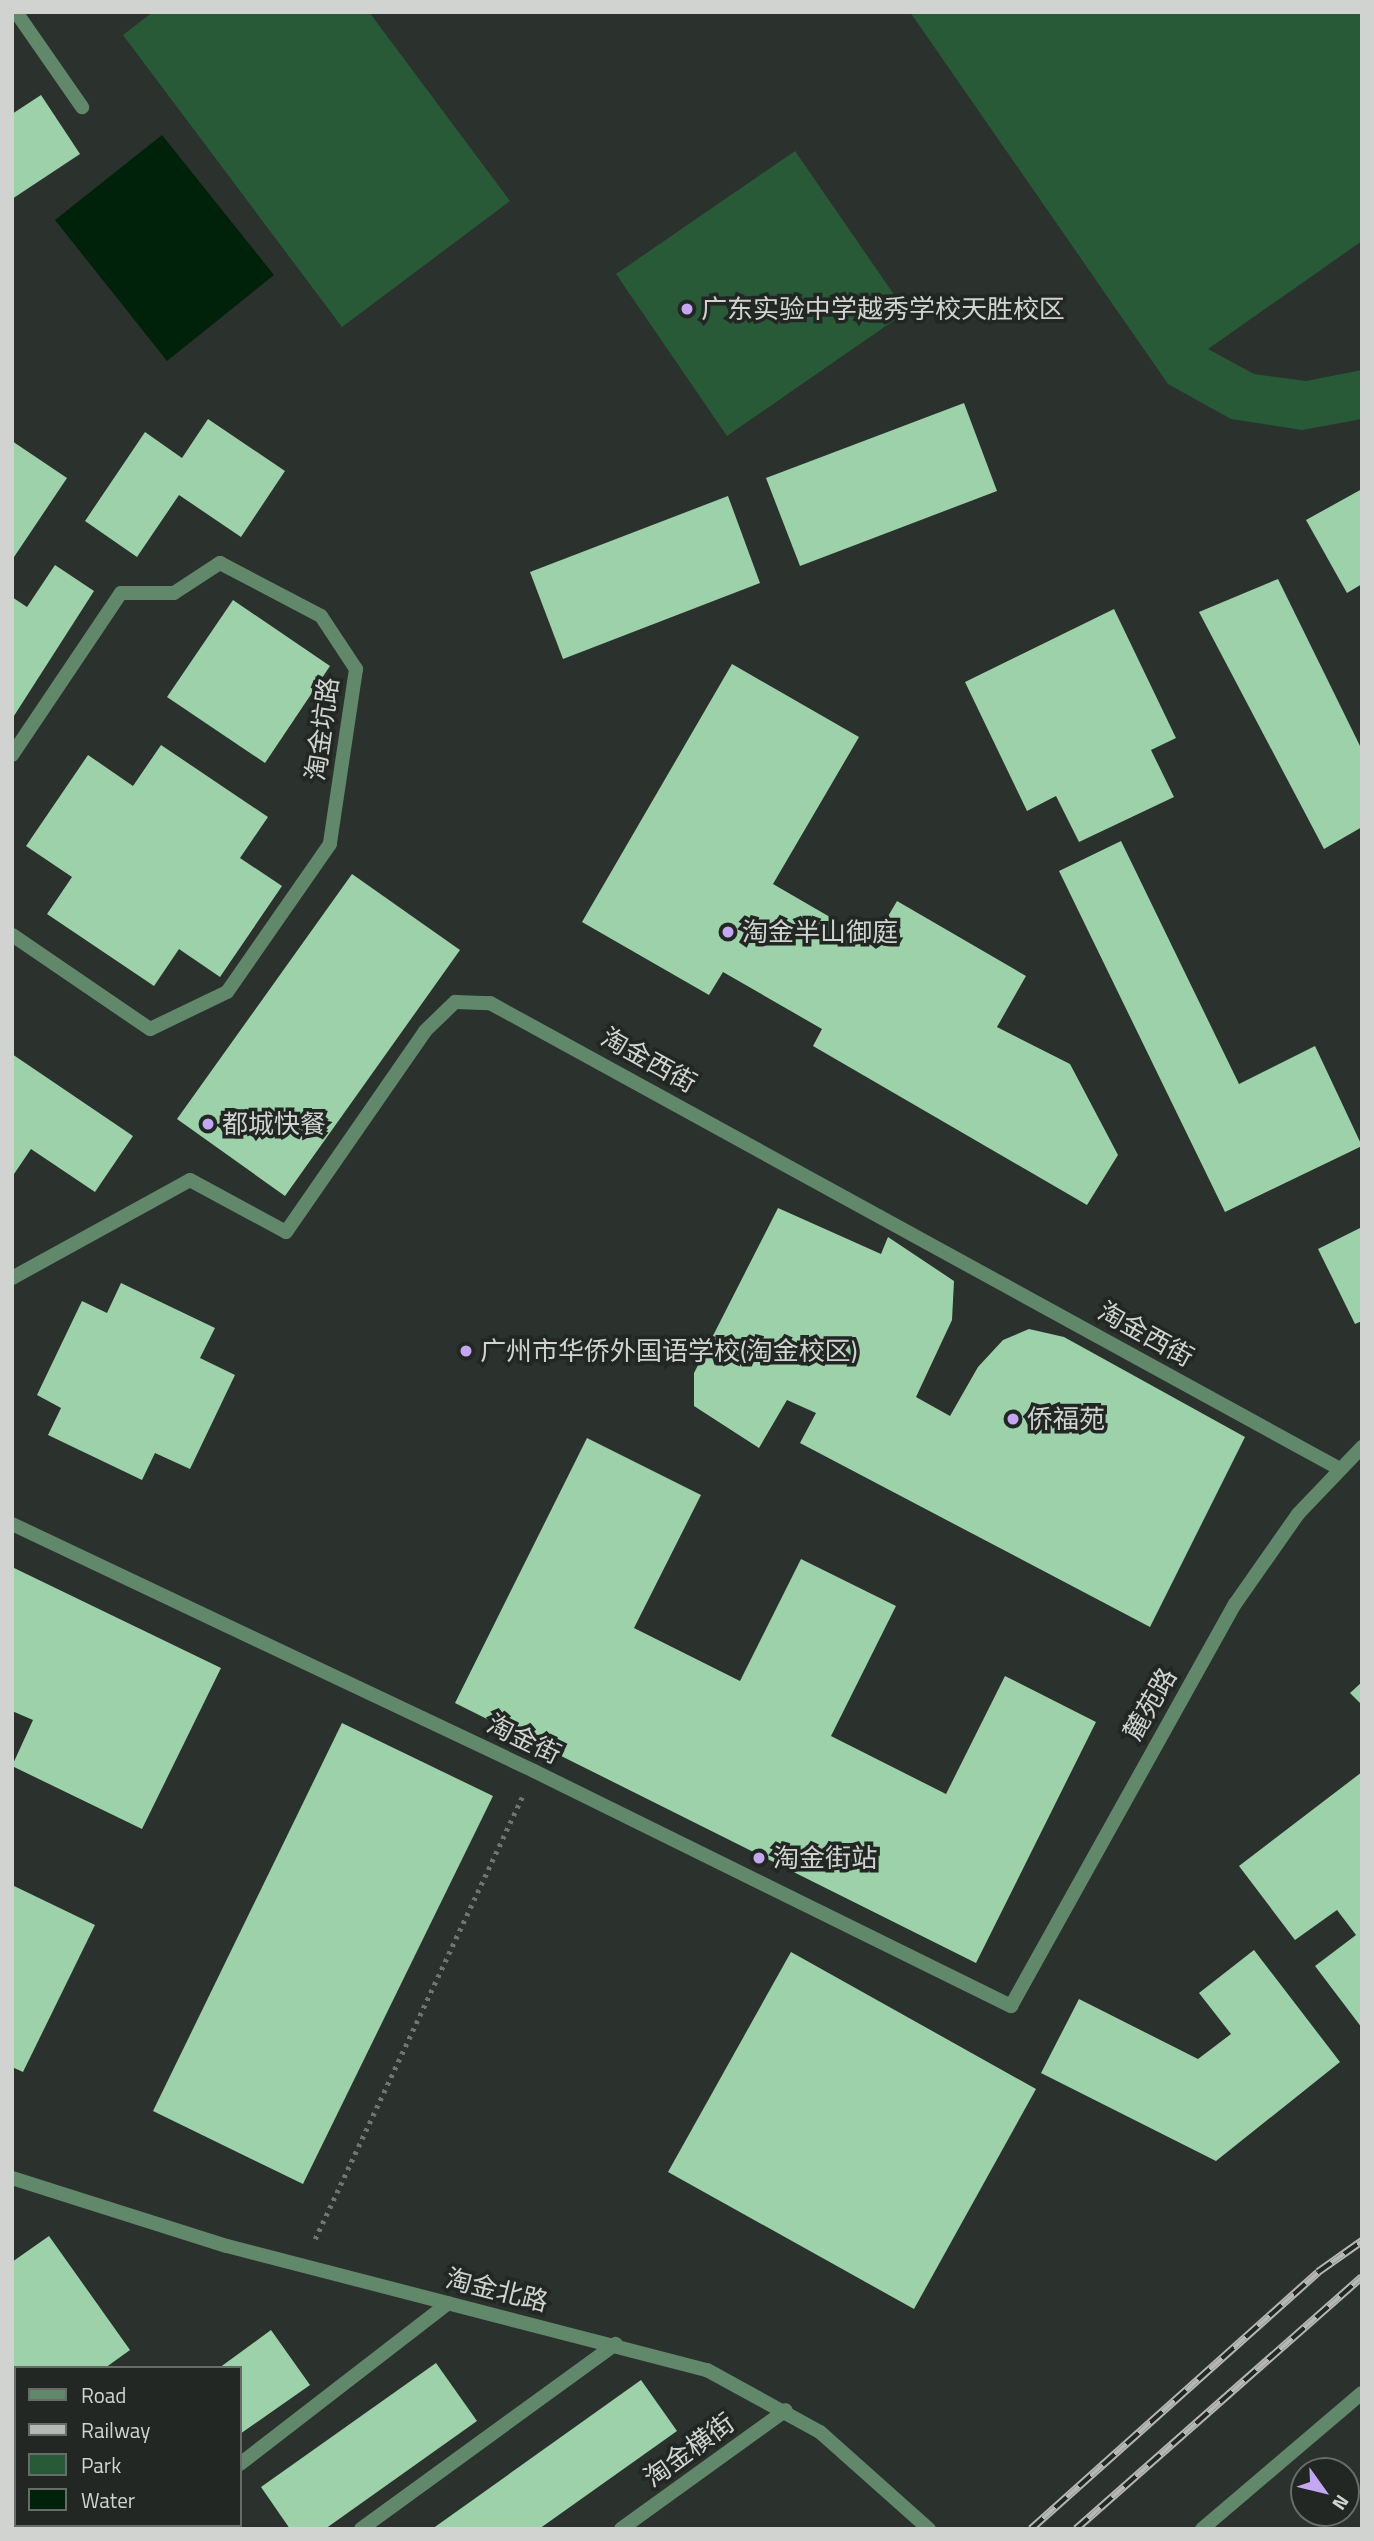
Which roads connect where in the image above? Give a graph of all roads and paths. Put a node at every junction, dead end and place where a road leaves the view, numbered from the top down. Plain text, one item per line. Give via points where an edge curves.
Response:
1 (16, 12) edge
2 (82, 107) dead end
3 (12, 755) edge
4 (12, 935) edge
5 (12, 1278) edge
6 (1362, 1447) edge
7 (1338, 1468) junction
8 (12, 1524) edge
9 (534, 1771) junction
10 (1011, 2006) joint
11 (12, 2178) edge
12 (302, 2265) junction
13 (448, 2303) junction
14 (616, 2344) junction
15 (1362, 2393) edge
16 (786, 2410) junction
17 (242, 2462) edge
18 (361, 2529) edge
19 (621, 2529) edge
20 (929, 2529) edge
21 (1202, 2529) edge

1 - 2 street
3 - 4 street, 淘金坑路 via 121,593 174,593 220,563 321,616 356,669 330,844 227,992 150,1029
5 - 7 street, 淘金西街 via 190,1180 286,1232 425,1031 455,1002 490,1003
6 - 7 street, 麓苑路
7 - 10 street, 麓苑路 via 1235,1604
8 - 9 street, 淘金街
9 - 10 street, 淘金街
9 - 12 path
11 - 12 street, 淘金北路
12 - 13 street, 淘金北路
13 - 14 street, 淘金北路
13 - 17 street
14 - 16 street, 淘金北路 via 707,2370
14 - 18 street
15 - 21 street
16 - 19 street, 淘金横街
16 - 20 street, 淘金北路 via 820,2432

